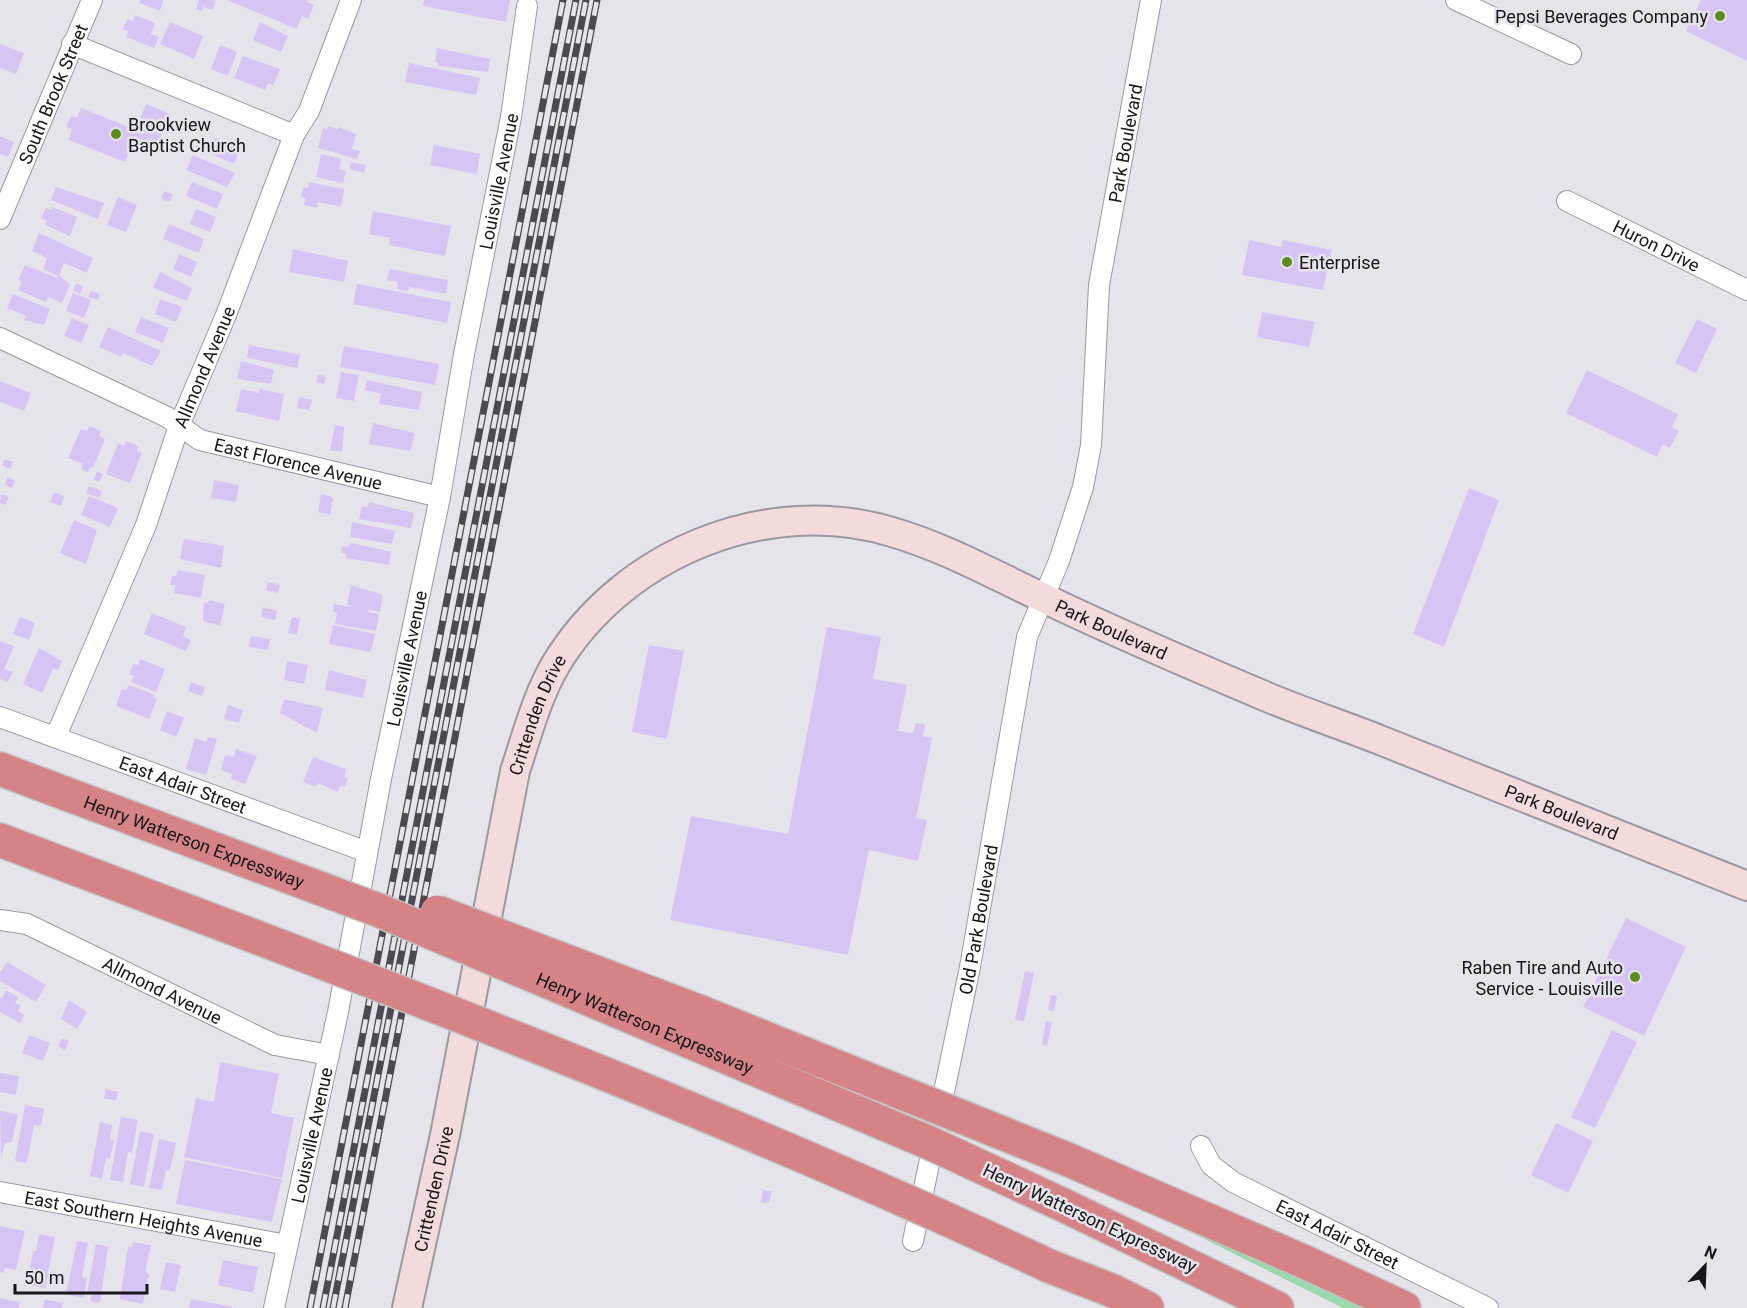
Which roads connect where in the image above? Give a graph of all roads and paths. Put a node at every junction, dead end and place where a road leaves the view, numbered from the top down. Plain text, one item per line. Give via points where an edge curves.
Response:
1 (92, 0) edge
2 (351, 0) edge
3 (1151, 0) edge
4 (1456, 0) edge
5 (527, 6) dead end
6 (72, 44) junction
7 (1571, 54) dead end
8 (294, 135) junction
9 (1567, 201) dead end
10 (0, 219) edge
11 (1747, 290) edge
12 (0, 338) edge
13 (179, 426) junction
14 (440, 497) junction
15 (1043, 598) junction
16 (0, 717) edge
17 (56, 736) junction
18 (0, 769) edge
19 (0, 840) edge
20 (367, 852) junction
21 (1747, 886) edge
22 (378, 910) junction
23 (0, 920) edge
24 (329, 1055) junction
25 (1201, 1146) dead end
26 (0, 1192) edge
27 (913, 1241) dead end
28 (287, 1245) junction
29 (1048, 1266) junction
30 (274, 1308) edge
31 (407, 1308) edge
32 (1095, 1308) edge
33 (1147, 1308) edge
34 (1277, 1308) edge
35 (1404, 1308) edge
36 (1488, 1308) edge

1 - 6 street, South Brook Street
2 - 8 street, Allmond Avenue via 309,111
3 - 15 street, Park Boulevard via 1099,285 1091,445 1074,518
4 - 7 street
5 - 14 street, Louisville Avenue via 511,117
6 - 8 street
6 - 10 street, South Brook Street
8 - 13 street, Allmond Avenue
9 - 11 street, Huron Drive
12 - 13 street, East Florence Avenue via 74,371
13 - 14 street, East Florence Avenue via 200,440
13 - 17 street, Allmond Avenue via 147,525
14 - 20 street, Louisville Avenue
15 - 21 main road, Park Boulevard via 1267,697
15 - 27 street, Old Park Boulevard via 1027,637 968,977
15 - 31 main road, Crittenden Drive via 925,543 890,531 826,519 747,528 688,546 645,571 608,600 556,664 515,771 445,1135
16 - 17 street, East Adair Street
17 - 20 street, East Adair Street
18 - 22 highway, Henry Watterson Expressway, bridge
19 - 29 highway, bridge via 575,1060 848,1174
20 - 24 street, Louisville Avenue
22 - 34 highway, Henry Watterson Expressway, bridge via 932,1144
22 - 35 highway, bridge via 419,905 703,1013 1069,1160
23 - 24 street, Allmond Avenue via 27,924 274,1045
24 - 28 street, Louisville Avenue
25 - 36 street, East Adair Street via 1211,1165 1233,1182
26 - 28 street, East Southern Heights Avenue
28 - 30 street, Louisville Avenue
29 - 32 highway
29 - 33 highway

